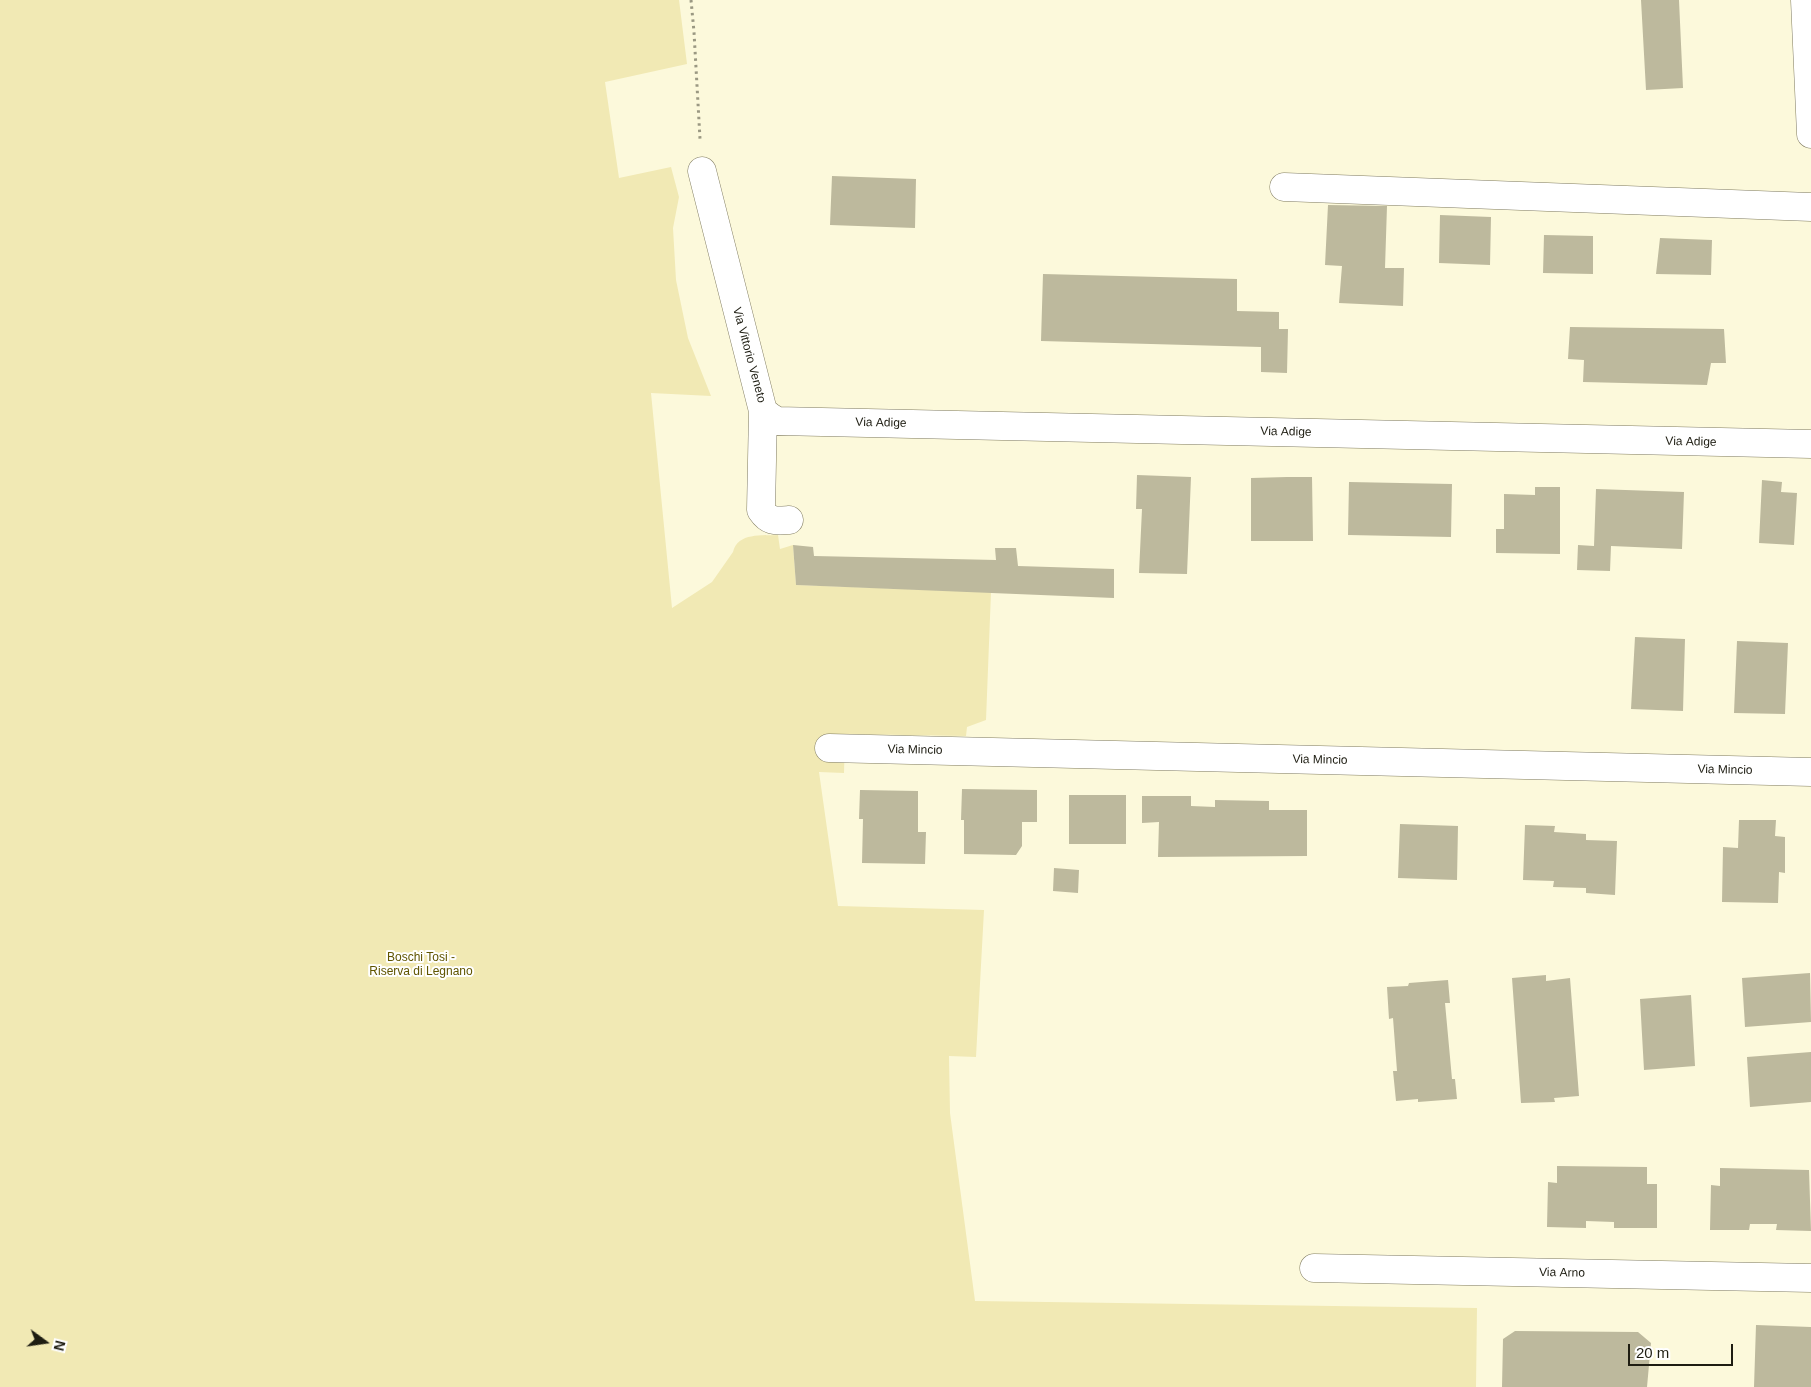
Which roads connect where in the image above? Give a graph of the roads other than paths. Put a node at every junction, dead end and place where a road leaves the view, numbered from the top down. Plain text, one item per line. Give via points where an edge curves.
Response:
1 (1805, 0) edge
2 (1811, 126) edge
3 (1811, 134) edge
4 (702, 171) road end
5 (1284, 187) dead end
6 (1811, 207) edge
7 (764, 411) junction
8 (1811, 444) edge
9 (789, 520) dead end
10 (829, 748) dead end
11 (1811, 772) edge
12 (1314, 1268) dead end
13 (1811, 1278) edge

1 - 2 street
2 - 3 street
4 - 7 street, Via Vittorio Veneto
5 - 6 street
7 - 8 street, Via Adige via 778,421
7 - 9 street, Via Vittorio Veneto via 761,510 770,520
10 - 11 street, Via Mincio
12 - 13 street, Via Arno

